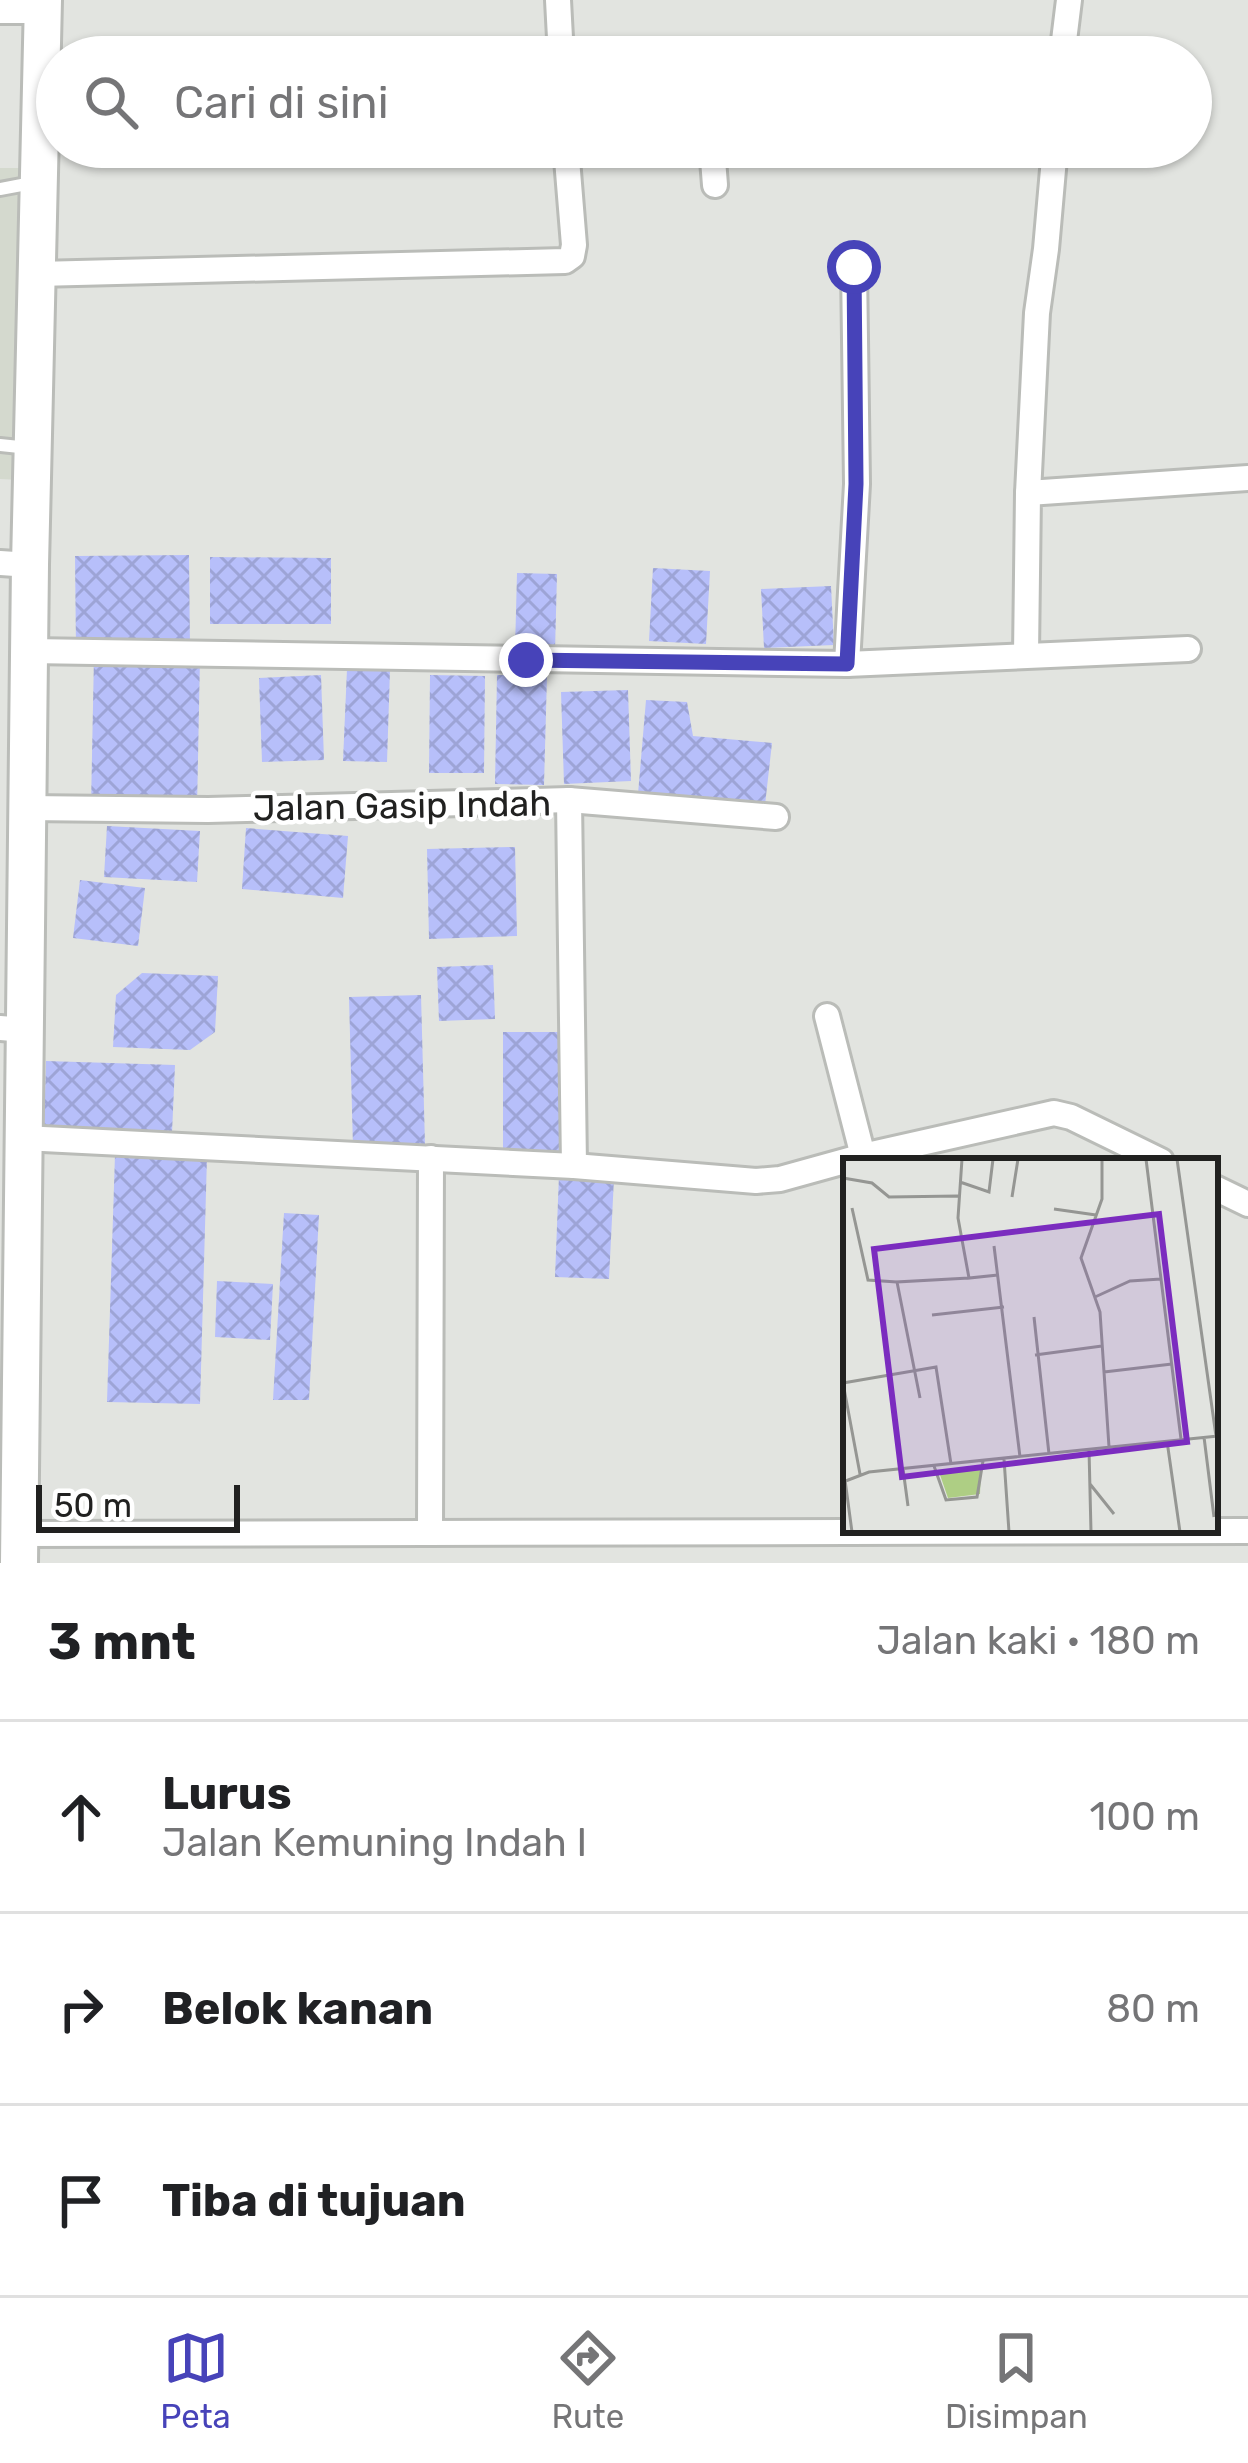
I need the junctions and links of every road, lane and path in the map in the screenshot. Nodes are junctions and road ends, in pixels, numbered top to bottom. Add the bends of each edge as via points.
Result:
1 (558, 0) edge
2 (1069, 0) edge
3 (43, 5) edge
4 (0, 11) edge
5 (42, 36) edge
6 (560, 36) edge
7 (1065, 36) edge
8 (39, 168) edge
9 (568, 168) edge
10 (714, 168) edge
11 (1053, 168) edge
12 (39, 182) junction
13 (715, 185) dead end
14 (0, 189) edge
15 (854, 267) dead end
16 (38, 274) junction
17 (17, 447) edge
18 (1248, 478) edge
19 (1028, 493) junction
20 (15, 564) edge
21 (1188, 649) dead end
22 (29, 651) junction
23 (1026, 655) junction
24 (847, 664) junction
25 (569, 800) junction
26 (27, 808) junction
27 (776, 817) dead end
28 (827, 1016) dead end
29 (12, 1029) edge
30 (23, 1138) junction
31 (431, 1158) junction
32 (850, 1158) edge
33 (875, 1158) edge
34 (1155, 1158) edge
35 (574, 1166) junction
36 (843, 1166) edge
37 (1218, 1189) edge
38 (1248, 1204) edge
39 (10, 1455) edge
40 (843, 1530) edge
41 (1218, 1531) edge
42 (1248, 1531) edge
43 (430, 1532) junction
44 (20, 1549) edge

1 - 6 street
2 - 7 street
3 - 4 street
3 - 5 main road
8 - 12 main road
9 - 16 street via 574,245 565,261
10 - 13 street
11 - 19 street
12 - 14 lane
12 - 16 main road
15 - 24 street
16 - 17 main road
17 - 20 main road
18 - 19 street
19 - 23 street
20 - 22 main road
21 - 23 street
22 - 24 street
22 - 26 main road
23 - 24 street
25 - 26 street, Jalan Gasip Indah
25 - 27 street, Jalan Gasip Indah
25 - 35 street
26 - 29 main road
28 - 32 street
29 - 30 main road
30 - 31 street
30 - 39 main road
31 - 35 street
31 - 43 street
33 - 34 street via 1054,1113
35 - 36 street via 756,1181
37 - 38 street
39 - 44 main road
40 - 43 street
41 - 42 street
43 - 44 street

